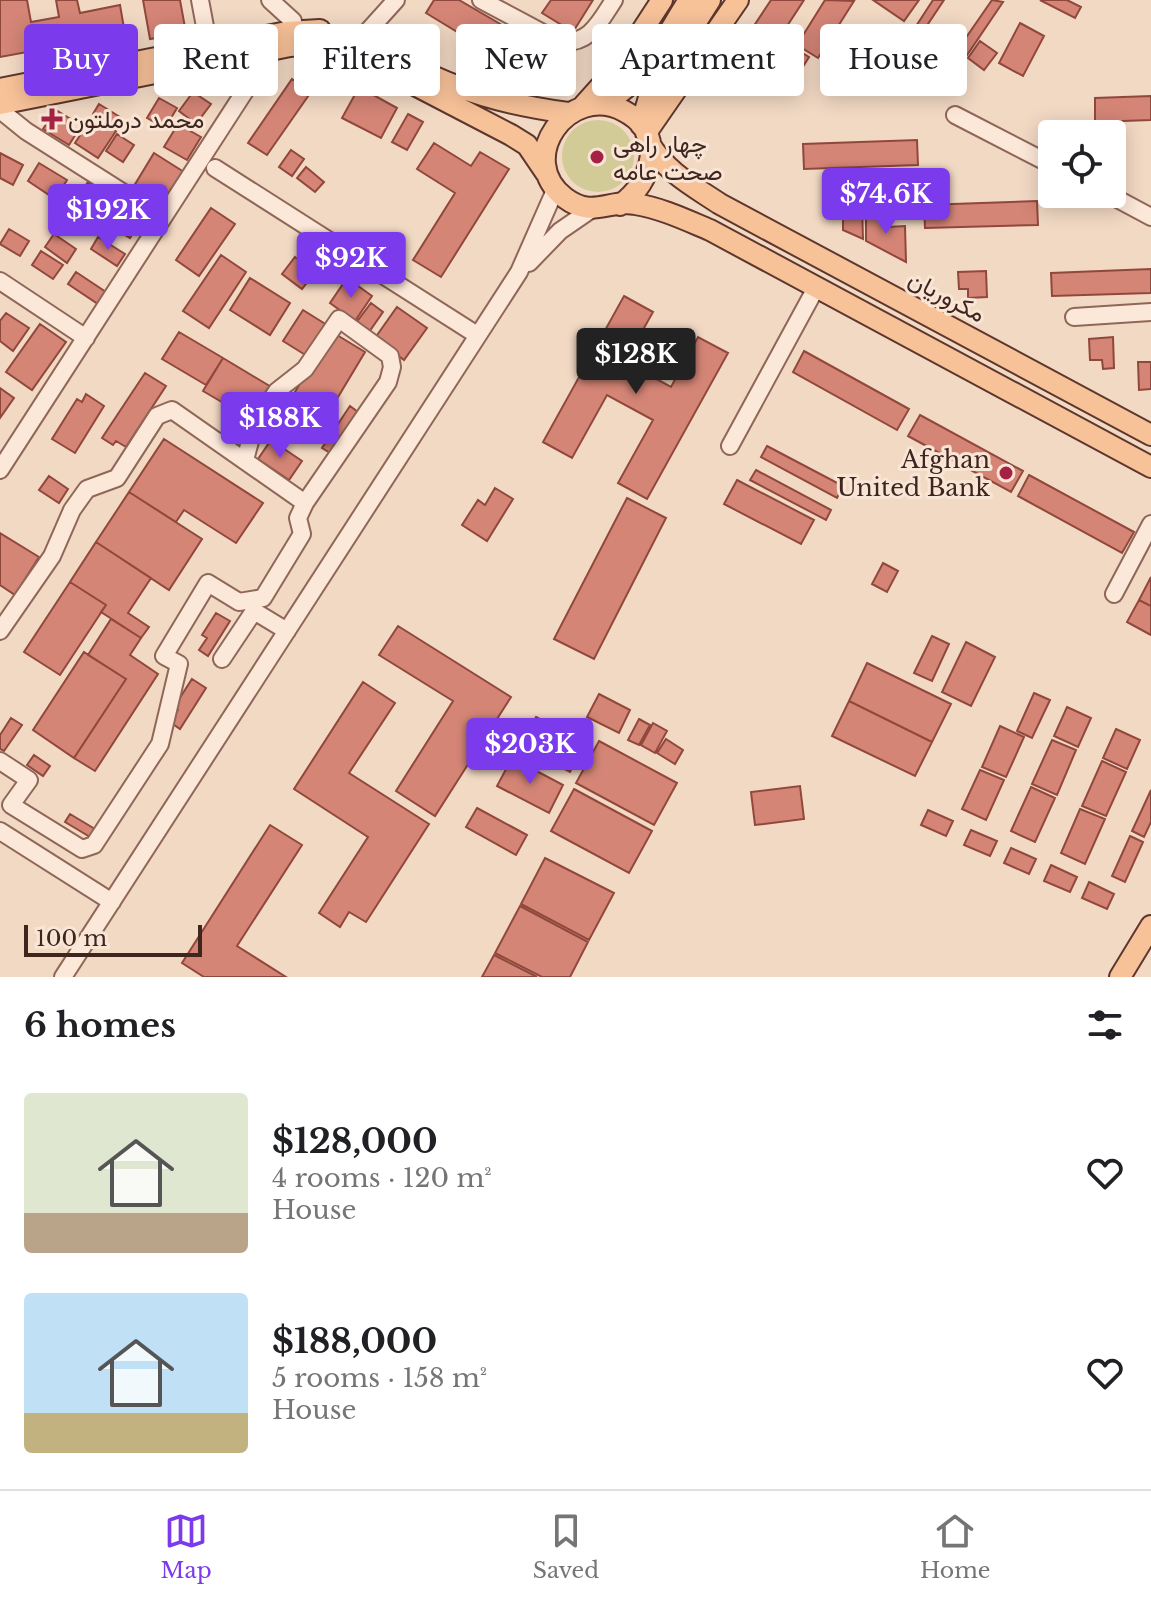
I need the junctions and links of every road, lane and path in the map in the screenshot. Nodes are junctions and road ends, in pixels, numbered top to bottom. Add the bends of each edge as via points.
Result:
1 (200, 0) edge
2 (270, 0) edge
3 (396, 0) edge
4 (481, 0) edge
5 (614, 0) edge
6 (662, 0) edge
7 (689, 0) edge
8 (710, 0) edge
9 (738, 0) edge
10 (204, 24) edge
11 (374, 24) edge
12 (294, 33) edge
13 (154, 59) edge
14 (154, 75) edge
15 (440, 80) edge
16 (0, 89) edge
17 (242, 96) edge
18 (438, 96) edge
19 (0, 107) edge
20 (583, 107) junction
21 (955, 115) dead end
22 (645, 133) junction
23 (1038, 158) edge
24 (215, 168) dead end
25 (552, 182) junction
26 (1126, 204) edge
27 (620, 205) junction
28 (592, 209) junction
29 (1151, 217) edge
30 (163, 218) junction
31 (519, 272) junction
32 (0, 281) edge
33 (817, 286) junction
34 (1151, 312) edge
35 (1074, 317) dead end
36 (477, 335) junction
37 (86, 338) junction
38 (1151, 435) edge
39 (730, 446) dead end
40 (6, 448) edge
41 (245, 460) junction
42 (1151, 467) edge
43 (0, 470) edge
44 (305, 503) junction
45 (1151, 524) edge
46 (1114, 594) dead end
47 (0, 631) edge
48 (287, 631) junction
49 (222, 659) dead end
50 (0, 761) edge
51 (0, 831) edge
52 (112, 902) junction
53 (1151, 926) edge
54 (63, 977) edge
55 (1120, 977) edge

1 - 10 street
2 - 12 street via 285,10
3 - 11 street
4 - 5 street via 560,42 574,43 594,31
6 - 20 main road via 619,66
7 - 20 main road via 626,90
8 - 22 main road via 650,94
9 - 22 main road
13 - 16 main road
14 - 19 main road
15 - 20 main road via 525,109
17 - 30 street
18 - 25 main road via 527,145
19 - 30 street via 26,131
20 - 22 main road via 629,114
20 - 25 main road via 555,125 547,141 545,159
21 - 23 street
22 - 27 main road via 651,160 646,179
22 - 38 main road, مکروریان via 659,161 720,204
24 - 36 street
25 - 28 main road via 566,199
25 - 31 street
26 - 29 street
27 - 28 main road
27 - 33 main road via 633,203 681,218
28 - 31 street via 560,231
30 - 37 street
31 - 36 street
32 - 37 street
33 - 39 street
33 - 42 main road
34 - 35 street
36 - 48 street
37 - 40 street
40 - 43 street
41 - 44 street
41 - 44 street via 255,423 277,391 305,369 339,319 382,348 392,367 388,382
41 - 47 street via 172,410 157,416 117,478 87,489 52,556
44 - 50 street via 298,518 302,534 263,598 239,602 208,583 164,656 179,664 160,744 94,845 82,849 11,805 29,780
45 - 46 street
48 - 49 street via 254,611
48 - 52 street
51 - 52 street
52 - 54 street
53 - 55 main road

